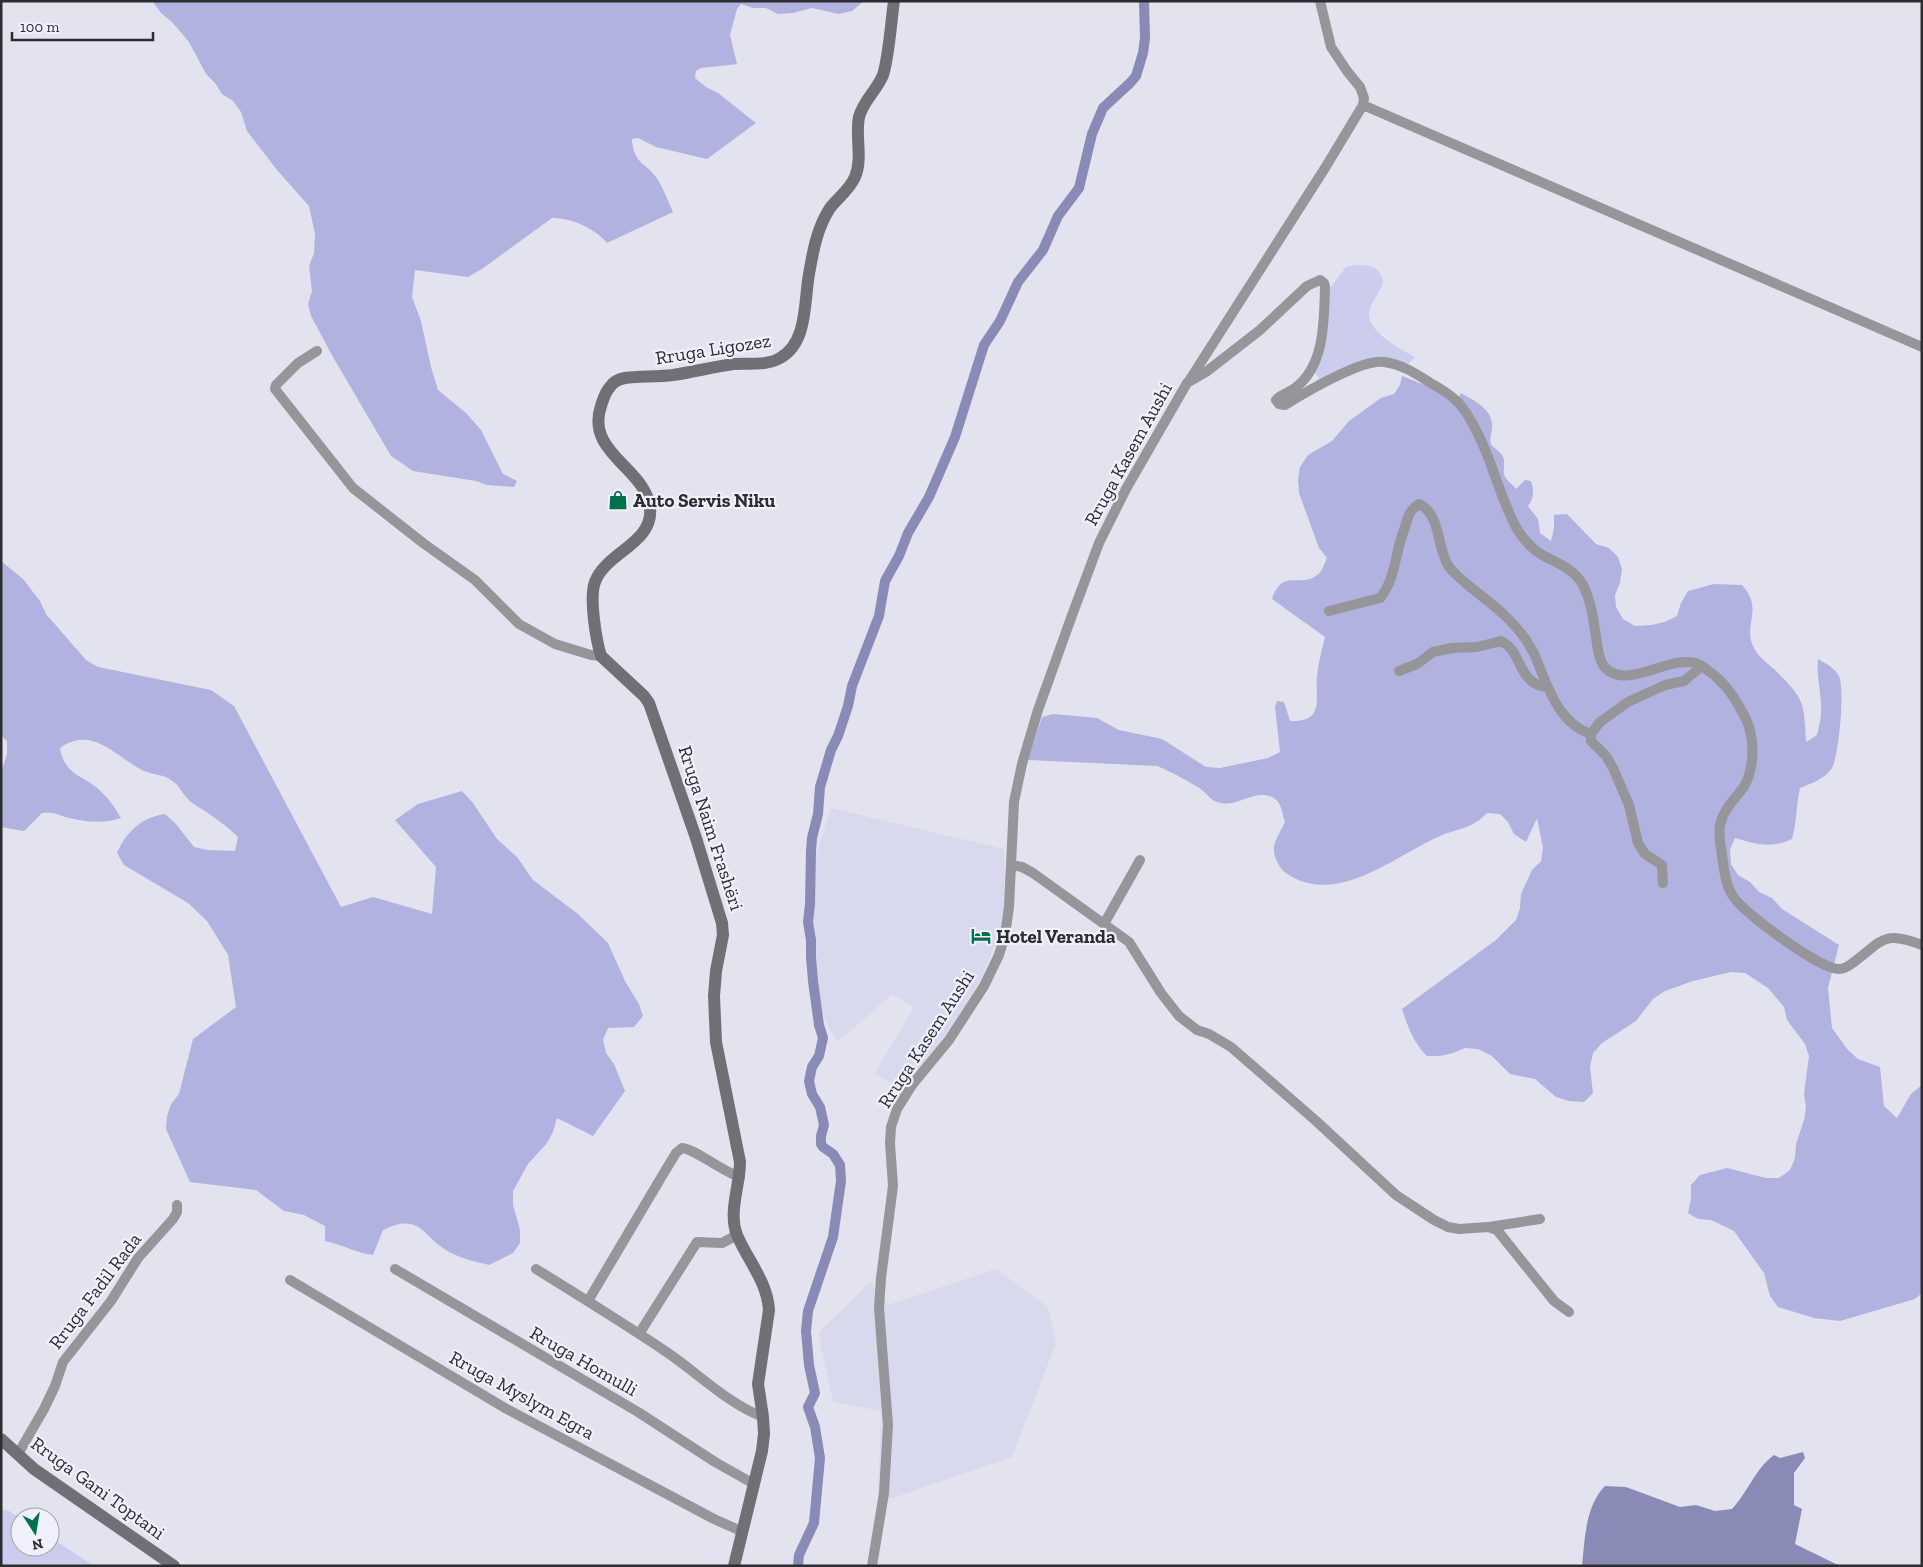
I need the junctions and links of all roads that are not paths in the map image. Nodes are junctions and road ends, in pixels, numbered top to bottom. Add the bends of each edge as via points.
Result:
1 (894, 1) edge
2 (1320, 1) edge
3 (1363, 105) junction
4 (1922, 347) edge
5 (317, 351) dead end
6 (1187, 383) junction
7 (1329, 611) dead end
8 (600, 656) junction
9 (1702, 666) junction
10 (1399, 671) dead end
11 (1547, 687) junction
12 (1591, 734) junction
13 (1140, 860) dead end
14 (1011, 864) junction
15 (1663, 883) dead end
16 (1104, 924) junction
17 (1922, 945) edge
18 (740, 1177) junction
19 (177, 1205) dead end
20 (1540, 1219) dead end
21 (1488, 1228) junction
22 (737, 1235) junction
23 (395, 1269) dead end
24 (536, 1270) dead end
25 (290, 1280) dead end
26 (588, 1301) junction
27 (1569, 1312) dead end
28 (639, 1334) junction
29 (763, 1417) junction
30 (1, 1439) edge
31 (18, 1454) junction
32 (754, 1484) junction
33 (743, 1532) junction
34 (174, 1566) edge
35 (734, 1566) edge
36 (872, 1566) edge

1 - 8 street, Rruga Ligozez via 883,76 860,116 859,159 855,177 831,207 818,233 801,329 790,351 772,362 717,366 651,378 624,378 608,389 598,418 601,436 615,458 640,485 650,508 648,524 642,534 595,580 592,591
2 - 3 street via 1331,47 1360,87
3 - 4 street
3 - 6 street
5 - 8 street, Rruga Naim Frashëri via 298,363 275,389 353,488 475,580 519,624 555,644
6 - 9 street, Rruga Kasem Aushi via 1206,372 1260,330 1308,286 1320,280 1326,287 1319,349 1310,372 1296,388 1276,400 1279,404 1285,405 1343,373 1381,361 1400,366 1452,395 1479,435 1517,528 1529,545 1571,570 1582,584 1590,606 1600,660 1606,669 1615,675 1631,676 1681,661
6 - 14 street, Rruga Kasem Aushi via 1099,543 1070,618 1022,764 1014,802
7 - 11 street via 1380,598 1392,575 1398,543 1409,512 1419,504 1433,518 1443,556 1450,568 1513,625 1533,651
8 - 18 street, Rruga Naim Frashëri via 649,703 722,923 714,996 716,1042 737,1140
9 - 12 street via 1684,681 1665,685 1628,702 1600,722
9 - 17 street, Rruga Kasem Aushi via 1729,688 1736,699 1748,724 1752,746 1751,766 1745,785 1726,809 1720,823 1727,883 1735,900 1764,925 1817,961 1832,967 1842,969 1888,939 1904,938
10 - 11 street via 1418,664 1433,652 1477,647 1501,640 1511,648 1531,681
11 - 12 street via 1558,709 1577,728
12 - 15 street via 1591,742 1611,762 1624,793 1638,843 1645,854 1662,865
13 - 16 street
14 - 16 street via 1033,873
14 - 36 street, Rruga Kasem Aushi via 1010,907 995,964 949,1040 896,1109 890,1127 893,1186 879,1308 888,1425 884,1494
16 - 21 street via 1129,942 1179,1016 1197,1030 1231,1047 1396,1194 1448,1227
18 - 22 street, Rruga Naim Frashëri via 733,1210
18 - 26 street via 682,1148
19 - 31 street, Rruga Fadil Rada via 173,1219 138,1258 111,1301 64,1362 44,1409
20 - 21 street
21 - 27 street via 1503,1236 1554,1302
22 - 28 street via 722,1243 697,1242
22 - 29 street, Rruga Naim Frashëri via 769,1300 758,1384
23 - 32 street, Rruga Homulli
24 - 26 street
25 - 33 street, Rruga Myslym Egra via 505,1408
26 - 28 street
28 - 29 street via 698,1378
29 - 32 street, Rruga Naim Frashëri via 762,1451
30 - 31 street, Rruga Gani Toptani
31 - 34 street, Rruga Gani Toptani
32 - 33 street, Rruga Naim Frashëri
33 - 35 street, Rruga Naim Frashëri

